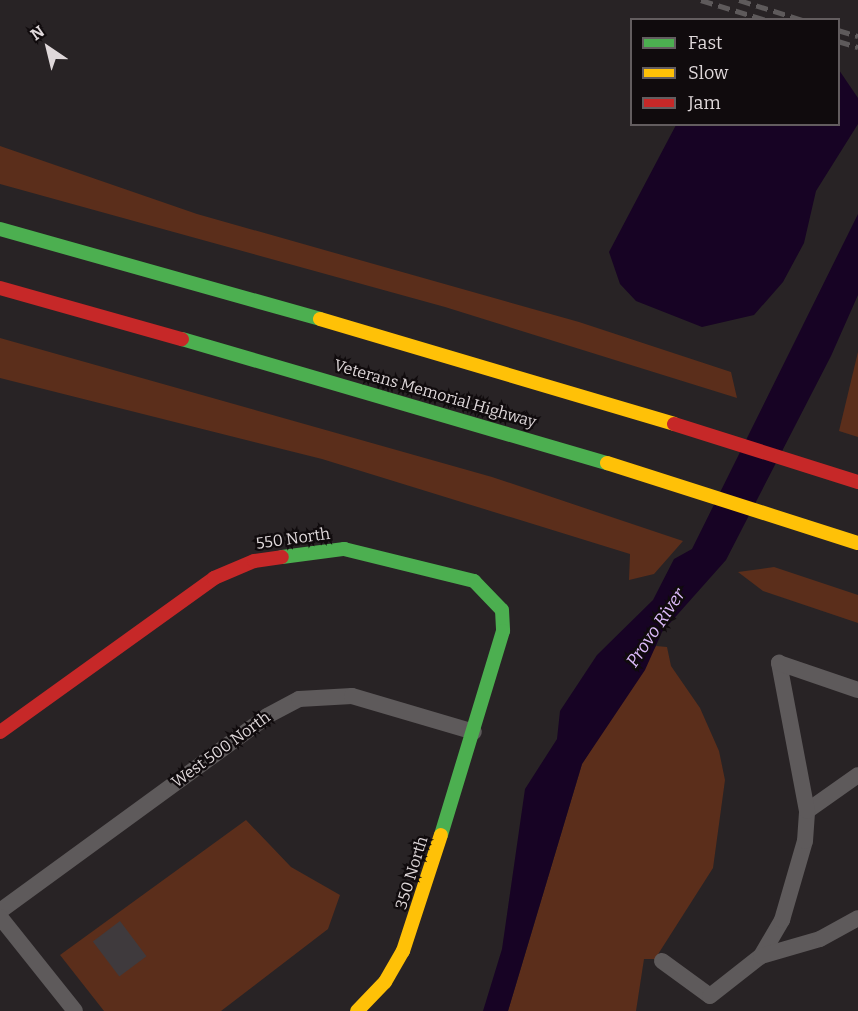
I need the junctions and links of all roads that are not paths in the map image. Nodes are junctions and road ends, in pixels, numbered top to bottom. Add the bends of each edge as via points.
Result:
1 (0, 229) edge
2 (0, 288) edge
3 (858, 482) edge
4 (858, 543) edge
5 (858, 690) edge
6 (0, 732) edge
7 (474, 732) junction
8 (858, 775) edge
9 (807, 811) junction
10 (0, 911) edge
11 (0, 917) edge
12 (853, 921) edge
13 (858, 939) edge
14 (761, 956) junction
15 (662, 961) dead end
16 (75, 1011) edge
17 (357, 1011) edge

1 - 3 main road via 489,366
2 - 4 main road, Veterans Memorial Highway via 681,485
5 - 9 street via 779,663
6 - 7 main road, 550 North via 214,578 285,554 345,549 474,581 502,610 502,631
7 - 10 street, West 500 North via 352,696 299,699 267,716
7 - 17 main road, 350 North via 403,951 385,982
8 - 9 street
9 - 14 street via 798,876 782,920
11 - 16 street
12 - 13 street
12 - 14 street via 820,939
14 - 15 street via 710,996

